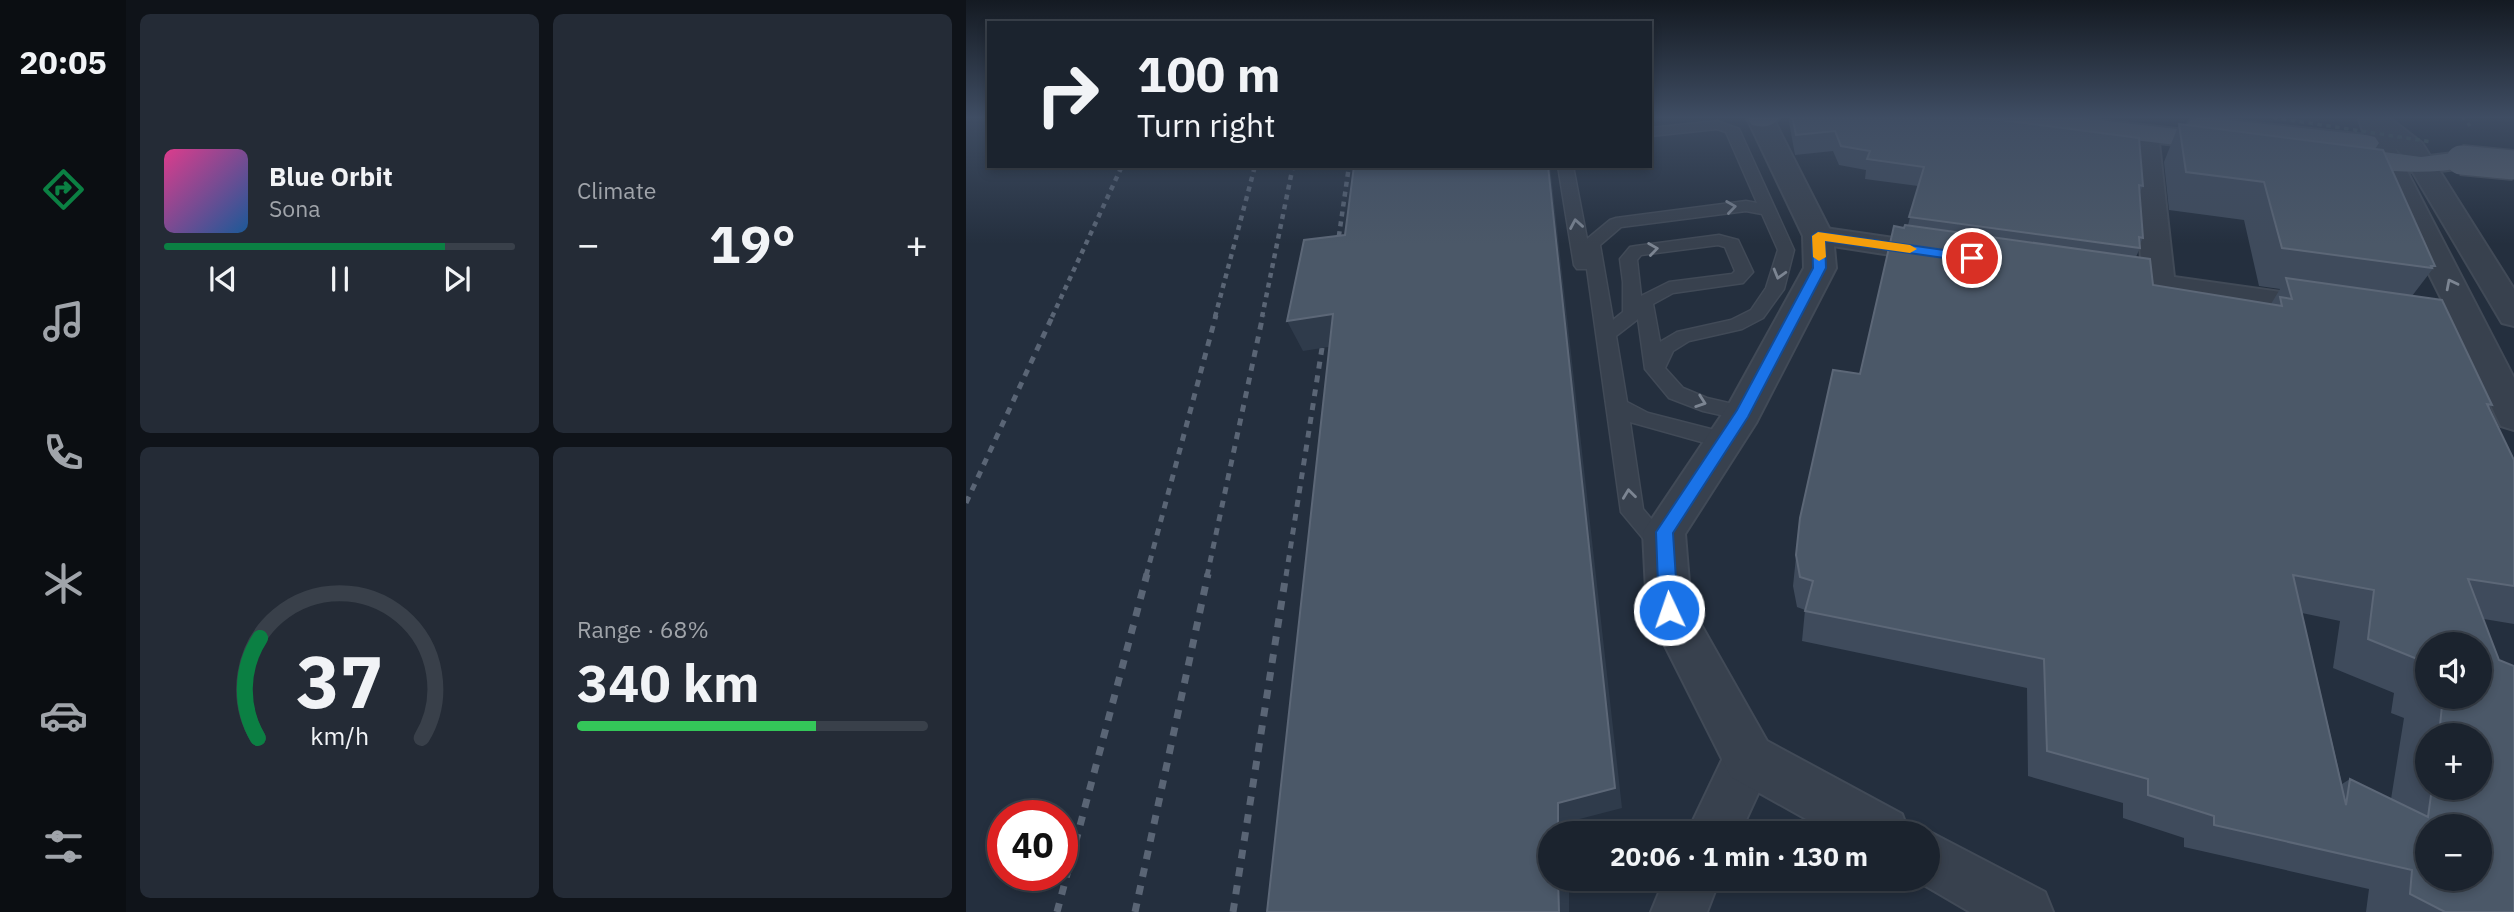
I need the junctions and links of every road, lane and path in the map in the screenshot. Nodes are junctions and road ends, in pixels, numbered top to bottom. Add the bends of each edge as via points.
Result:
1 (1745, 159) edge
2 (1782, 159) edge
3 (2135, 159) edge
4 (2408, 159) edge
5 (2410, 159) edge
6 (2451, 159) edge
7 (2514, 165) edge
8 (1565, 168) edge
9 (1768, 210) junction
10 (1818, 236) junction
11 (1972, 258) edge
12 (2079, 273) edge
13 (2159, 285) junction
14 (2349, 312) edge
15 (2514, 315) edge
16 (1606, 334) junction
17 (1655, 369) junction
18 (1618, 406) junction
19 (2514, 416) edge
20 (1733, 426) junction
21 (1665, 549) junction
22 (1749, 759) junction
23 (1719, 821) edge
24 (1861, 821) edge
25 (1940, 865) edge
26 (1688, 891) edge
27 (1679, 912) edge
28 (2025, 912) edge

1 - 9 lane
2 - 10 street
3 - 13 street
19 -> 4 street via 2458,328
5 - 15 street
6 - 7 main road, bridge
18 -> 8 lane via 1602,376
16 -> 9 lane via 1591,244 1616,223 1746,206
9 -> 17 lane via 1786,250 1775,289 1757,314 1736,326 1684,336 1666,347
10 - 11 street
10 - 20 street via 1820,268
12 - 13 street
13 - 14 street
16 -> 17 lane via 1632,314 1628,259 1636,251 1719,240 1732,244 1744,272 1737,279 1669,288 1644,302
16 - 18 lane
17 -> 20 lane via 1676,393 1703,404
18 - 20 lane via 1642,419
21 -> 18 lane via 1632,512
20 - 21 street via 1664,532
21 - 22 street via 1669,610
22 - 23 street
22 - 24 street
25 - 28 street
26 - 27 street

